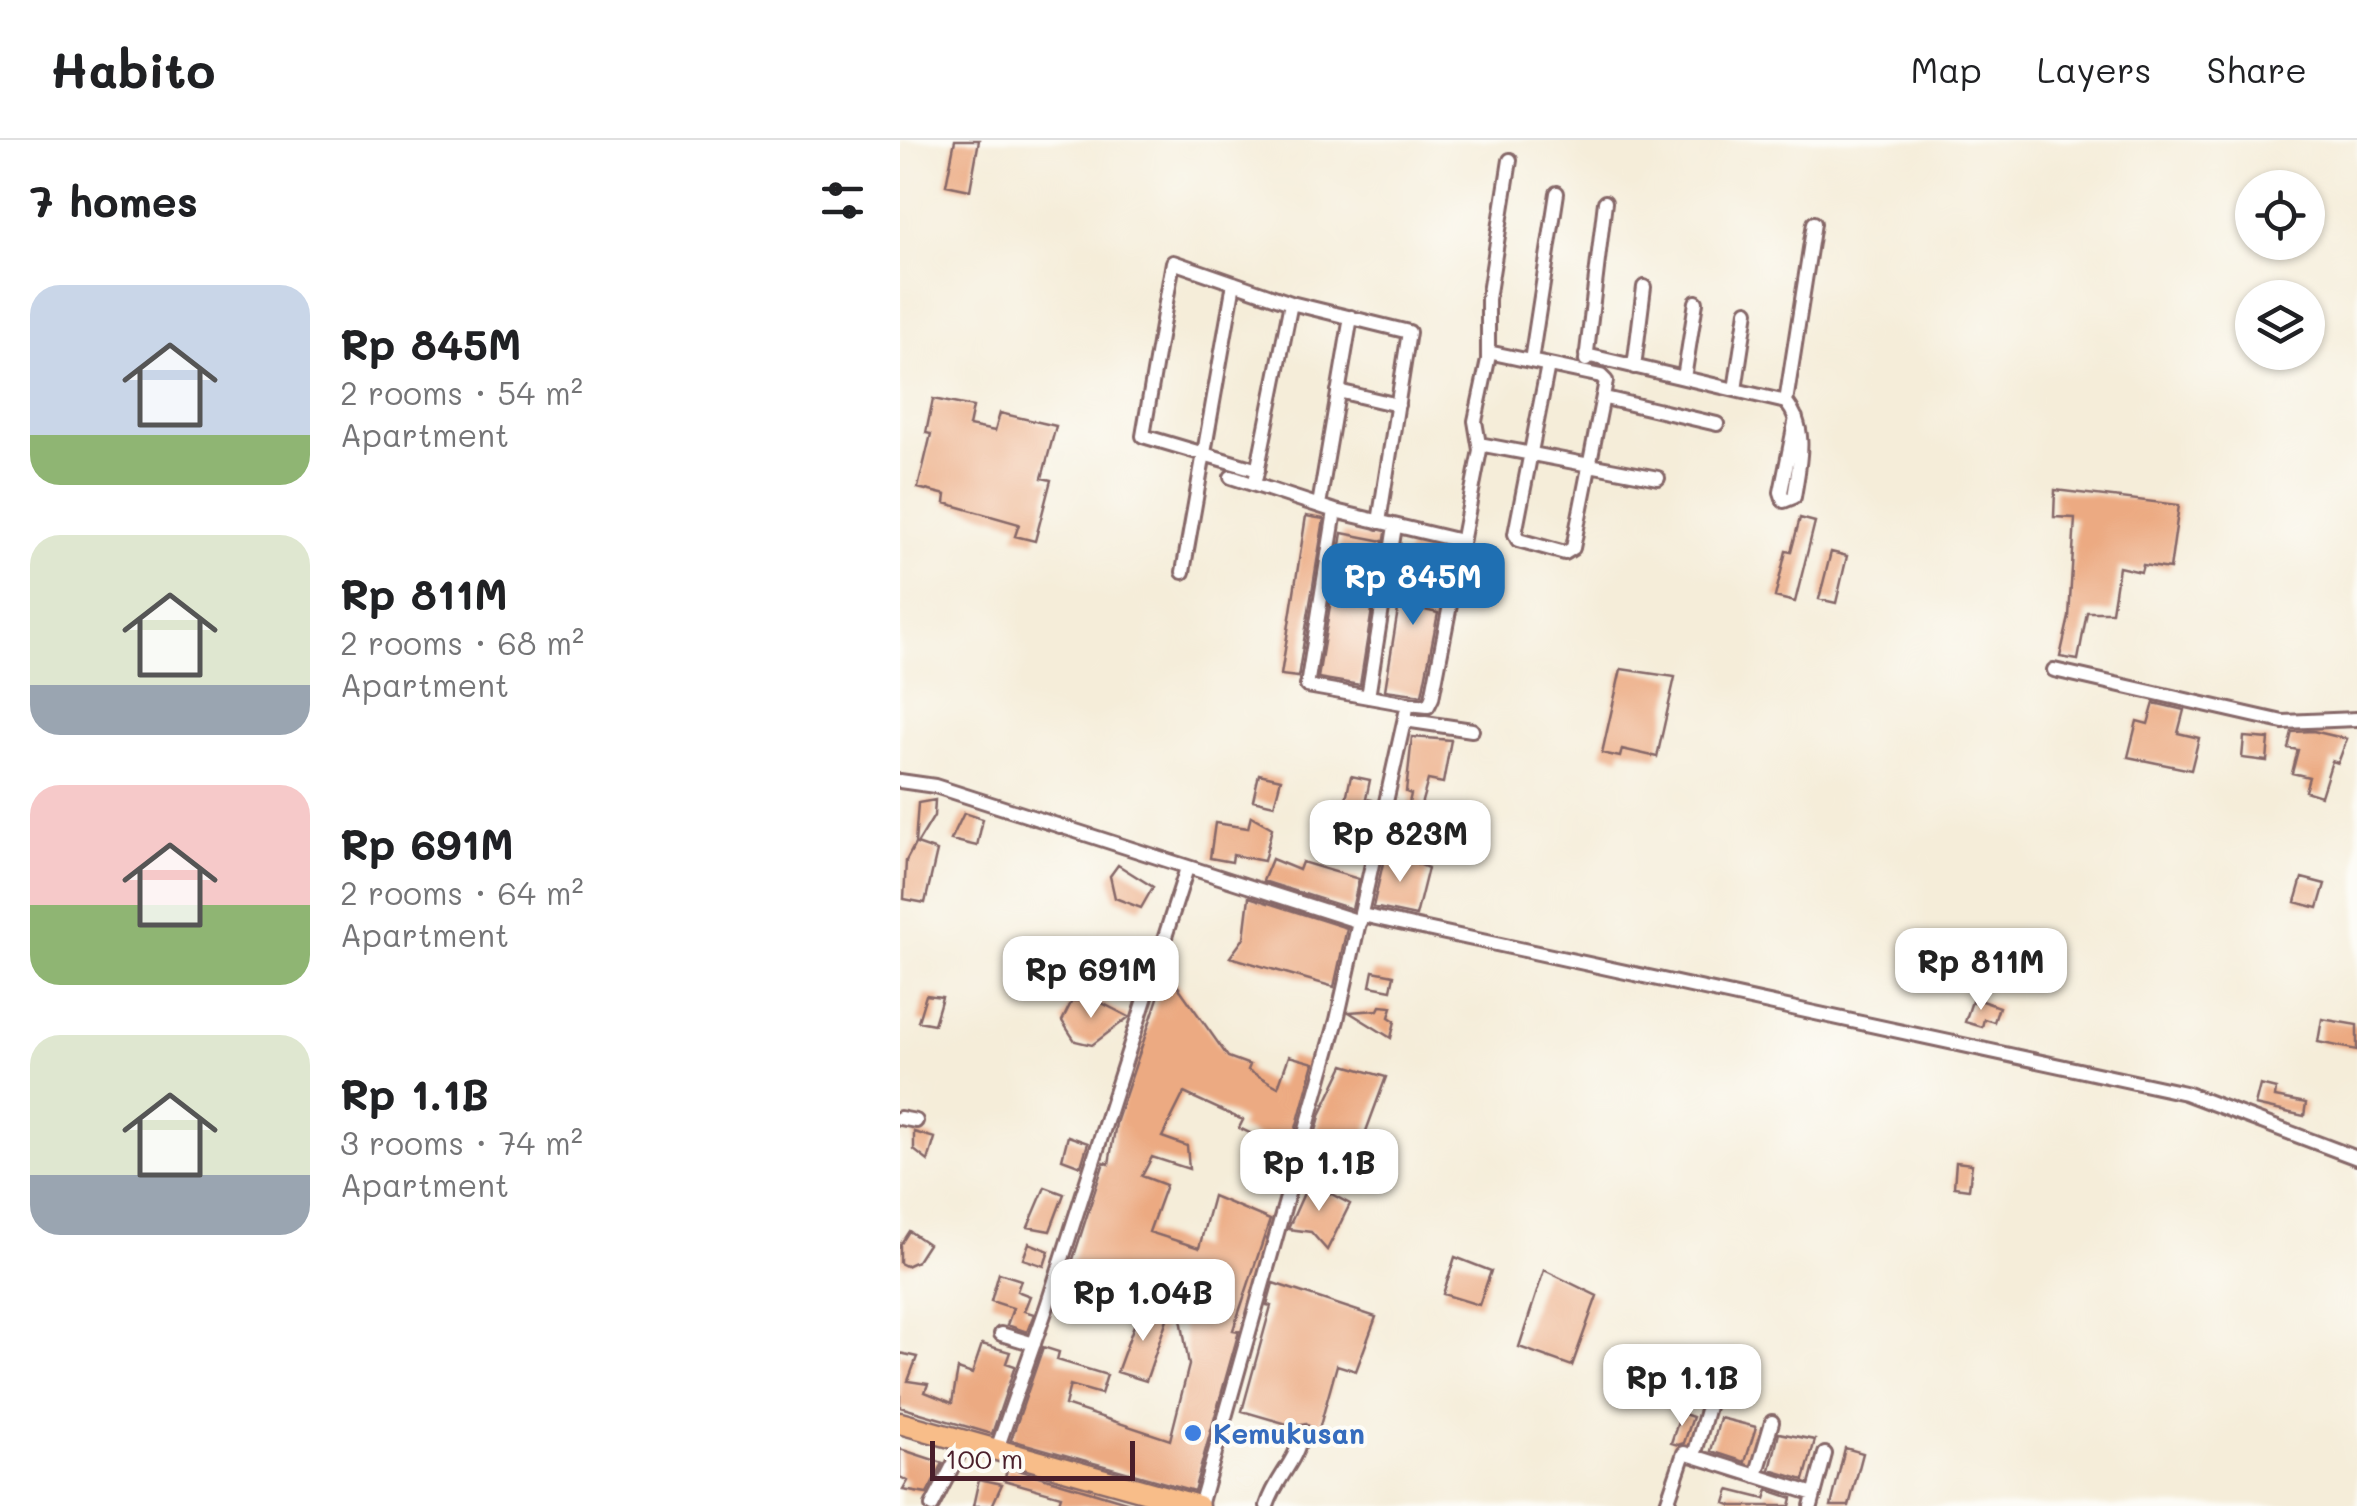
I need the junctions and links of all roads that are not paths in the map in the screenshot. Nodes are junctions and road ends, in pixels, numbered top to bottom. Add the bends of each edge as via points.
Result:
1 (1510, 160) dead end
2 (1557, 194) dead end
3 (1605, 202) dead end
4 (1814, 223) dead end
5 (1234, 282) junction
6 (1644, 287) dead end
7 (1696, 302) dead end
8 (1291, 303) junction
9 (1747, 311) dead end
10 (1351, 317) junction
11 (1488, 352) junction
12 (1586, 356) junction
13 (1530, 361) junction
14 (1548, 365) junction
15 (1634, 366) junction
16 (1585, 372) junction
17 (1684, 378) junction
18 (1735, 390) junction
19 (1338, 391) junction
20 (1605, 398) junction
21 (1786, 402) junction
22 (1398, 405) junction
23 (1796, 418) junction
24 (1717, 424) dead end
25 (1479, 444) junction
26 (1202, 454) junction
27 (1531, 454) junction
28 (1591, 465) junction
29 (1231, 476) dead end
30 (1256, 477) junction
31 (1658, 478) dead end
32 (1319, 506) junction
33 (1335, 511) junction
34 (1379, 522) junction
35 (1394, 526) junction
36 (1461, 540) junction
37 (1183, 572) dead end
38 (2054, 670) dead end
39 (1368, 697) junction
40 (1408, 704) junction
41 (2357, 719) edge
42 (1405, 720) junction
43 (1472, 730) dead end
44 (900, 779) edge
45 (1186, 868) junction
46 (1361, 918) junction
47 (900, 1118) edge
48 (916, 1120) dead end
49 (2357, 1158) edge
50 (1001, 1334) dead end
51 (1034, 1344) junction
52 (1709, 1403) dead end
53 (1772, 1422) dead end
54 (900, 1424) edge
55 (1302, 1432) dead end
56 (965, 1442) junction
57 (996, 1450) junction
58 (1825, 1454) dead end
59 (1694, 1456) junction
60 (1756, 1476) junction
61 (1812, 1500) edge
62 (932, 1506) edge
63 (1199, 1506) edge
64 (1267, 1506) edge
65 (1666, 1506) edge

1 - 11 street via 1488,300
2 - 13 street
3 - 12 street
4 - 21 street
5 - 8 street
5 - 26 street
5 - 26 street via 1173,262 1143,436
6 - 15 street
7 - 17 street
8 - 10 street
8 - 30 street
9 - 18 street
10 - 19 street
10 - 22 street via 1409,332
11 - 13 street
11 - 25 street via 1475,422
12 - 15 street
12 - 16 street
13 - 14 street
14 - 16 street
14 - 27 street
15 - 17 street
16 - 20 street via 1606,381
17 - 18 street
18 - 21 street
19 - 22 street
19 - 32 street
20 - 24 street
20 - 28 street
21 - 23 street
22 - 34 street
23 - 23 street via 1802,441 1794,496 1784,501
25 - 27 street
25 - 36 street
26 - 30 street
26 - 37 street
27 - 28 street
27 - 28 street via 1515,538 1565,554 1573,548
28 - 31 street
29 - 30 street
30 - 32 street
32 - 33 street
33 - 34 street
33 - 39 street via 1307,686
34 - 35 street
35 - 36 street
35 - 39 street
36 - 40 street via 1432,698 1428,706
38 - 41 street via 2283,722
39 - 40 street
40 - 42 street
42 - 43 street
42 - 46 street
44 - 45 street via 1159,854
45 - 46 street
45 - 51 street
46 - 49 street via 2185,1093
46 - 63 street
47 - 48 street
50 - 51 street
51 - 57 street
52 - 59 street
53 - 60 street
54 - 56 main road
55 - 64 street via 1297,1457 1276,1480
56 - 57 main road
56 - 62 street
57 - 63 main road
58 - 61 street
59 - 60 street
59 - 65 street via 1684,1454
60 - 61 street

